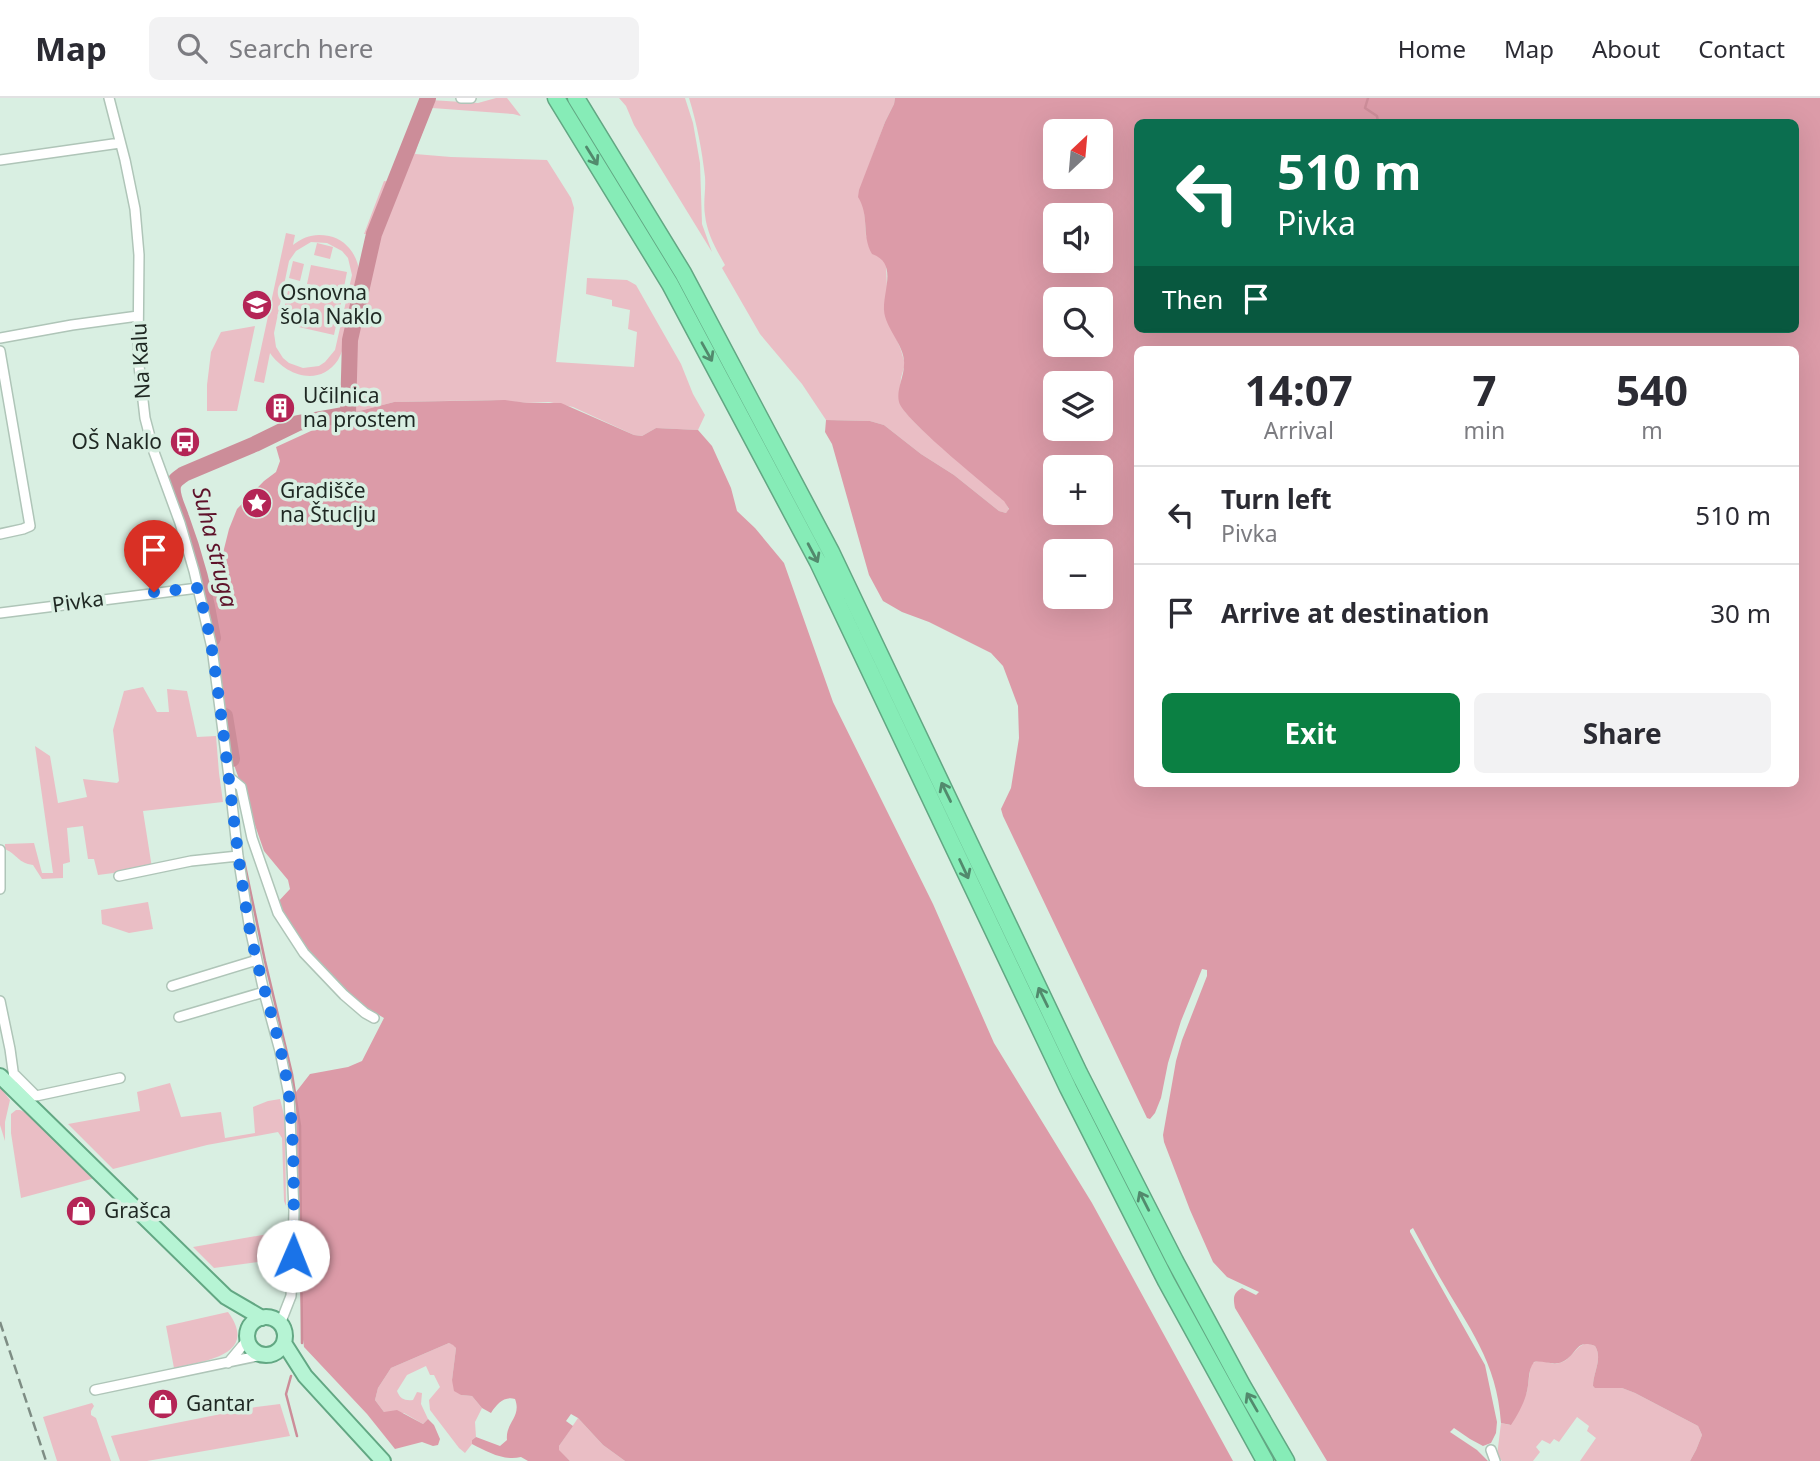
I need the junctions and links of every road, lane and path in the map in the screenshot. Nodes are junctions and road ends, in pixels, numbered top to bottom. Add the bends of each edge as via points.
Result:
1 (103, 98) edge
2 (109, 98) edge
3 (461, 98) edge
4 (471, 98) edge
5 (556, 98) edge
6 (576, 98) edge
7 (111, 109) junction
8 (120, 142) junction
9 (0, 160) edge
10 (138, 316) junction
11 (0, 338) edge
12 (0, 351) edge
13 (0, 534) edge
14 (190, 556) junction
15 (198, 588) junction
16 (179, 589) junction
17 (0, 613) edge
18 (229, 777) junction
19 (0, 850) edge
20 (238, 856) junction
21 (119, 876) dead end
22 (0, 888) edge
23 (257, 960) junction
24 (172, 986) dead end
25 (264, 992) junction
26 (0, 1001) edge
27 (180, 1017) dead end
28 (374, 1018) dead end
29 (120, 1078) dead end
30 (9, 1080) edge
31 (226, 1297) junction
32 (261, 1318) junction
33 (280, 1324) junction
34 (248, 1336) junction
35 (273, 1351) junction
36 (228, 1363) junction
37 (95, 1390) dead end
38 (1491, 1450) dead end
39 (383, 1461) edge
40 (1265, 1461) edge
41 (1286, 1461) edge
42 (1494, 1461) edge

1 - 7 street
2 - 7 street, Na Kalu
3 - 4 street
5 -> 40 highway via 670,284 818,562 1068,1088
41 -> 6 highway via 1175,1261 1079,1073 831,552 683,273
7 - 8 street, Na Kalu
8 - 9 street
8 - 10 street, Na Kalu via 135,209
10 - 11 street
10 - 14 street, Na Kalu via 145,418
12 - 13 street via 30,526
14 - 15 street, Na Kalu
14 - 16 street via 188,578
15 - 16 street, Pivka
15 - 18 street, Na Kalu via 212,648
16 - 17 street, Pivka
18 - 20 street, Na Kalu
18 - 28 street via 241,787 252,838 278,913 304,953 344,995
19 - 22 street
20 - 21 street via 191,860
20 - 23 street, Na Kalu
23 - 24 street
23 - 25 street, Na Kalu
25 - 27 street
25 - 33 street, Na Kalu via 289,1095 291,1129 292,1279
26 - 30 street
29 - 30 street via 36,1096
30 - 31 main road
31 - 32 main road
31 - 34 main road
32 - 33 main road
32 - 34 main road via 252,1324
33 - 35 main road via 285,1333
34 - 35 main road via 251,1348
34 - 36 street
35 - 36 street
35 - 39 main road via 305,1376
36 - 37 street
38 - 42 street

